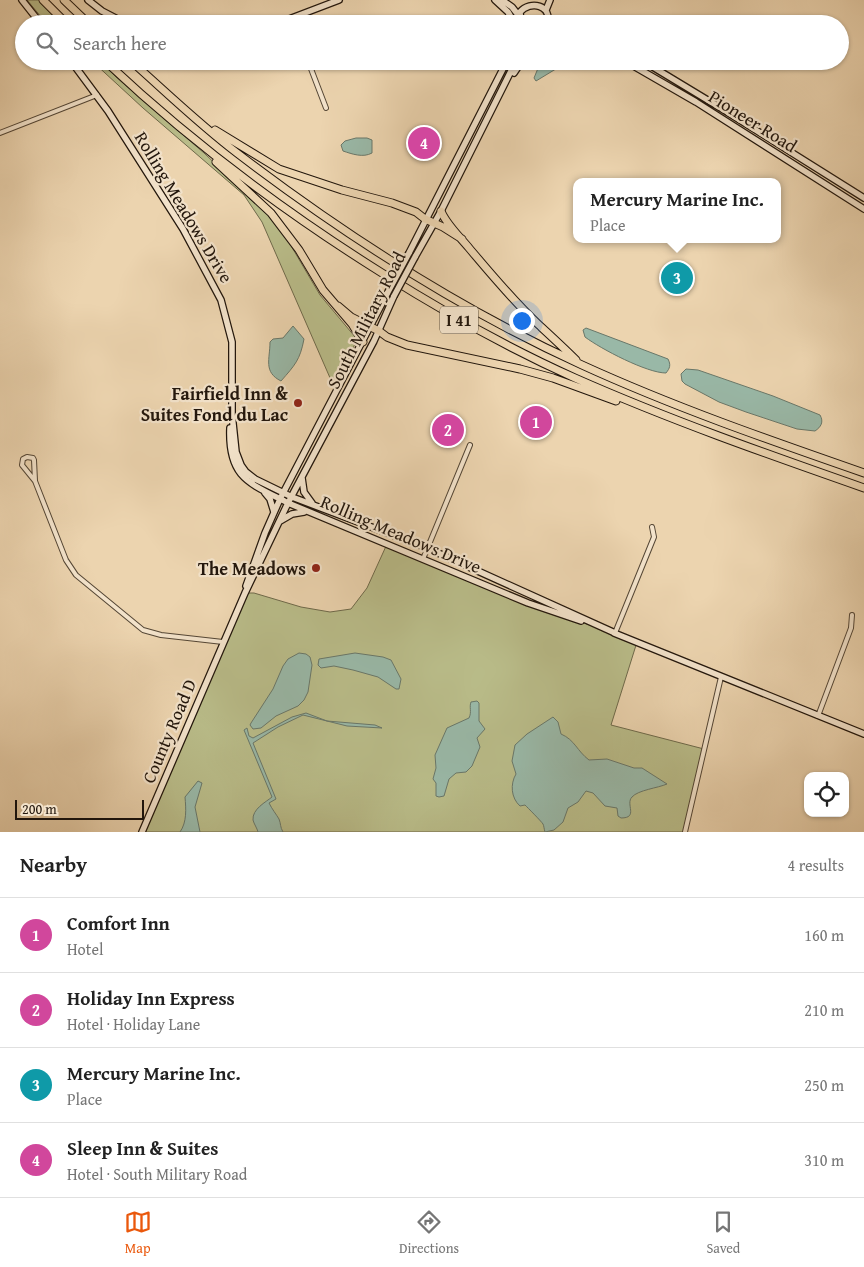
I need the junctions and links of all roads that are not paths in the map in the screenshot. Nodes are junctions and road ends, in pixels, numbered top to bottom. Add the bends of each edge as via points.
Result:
1 (22, 0) edge
2 (43, 0) edge
3 (64, 0) edge
4 (88, 0) edge
5 (339, 0) edge
6 (495, 0) edge
7 (502, 0) edge
8 (539, 0) edge
9 (550, 0) edge
10 (529, 2) edge
11 (547, 12) junction
12 (34, 15) edge
13 (58, 15) edge
14 (80, 15) edge
15 (110, 15) edge
16 (306, 15) edge
17 (511, 15) edge
18 (516, 15) edge
19 (521, 15) edge
20 (549, 15) edge
21 (78, 70) edge
22 (115, 70) edge
23 (141, 70) edge
24 (311, 70) edge
25 (502, 70) edge
26 (512, 70) edge
27 (516, 70) edge
28 (640, 70) edge
29 (658, 70) edge
30 (504, 87) junction
31 (97, 96) junction
32 (326, 108) dead end
33 (196, 119) junction
34 (185, 133) junction
35 (0, 134) edge
36 (864, 198) edge
37 (864, 209) edge
38 (441, 211) junction
39 (426, 219) junction
40 (434, 223) junction
41 (462, 239) junction
42 (338, 306) junction
43 (371, 327) junction
44 (379, 331) junction
45 (363, 342) junction
46 (580, 364) junction
47 (232, 414) junction
48 (657, 414) junction
49 (470, 445) dead end
50 (864, 473) edge
51 (302, 476) junction
52 (35, 481) junction
53 (864, 488) edge
54 (264, 491) junction
55 (284, 493) junction
56 (292, 497) junction
57 (280, 499) junction
58 (288, 503) junction
59 (314, 504) junction
60 (308, 511) junction
61 (274, 512) junction
62 (279, 522) junction
63 (652, 527) dead end
64 (427, 548) junction
65 (423, 559) junction
66 (245, 593) junction
67 (852, 616) dead end
68 (615, 633) junction
69 (223, 642) junction
70 (721, 677) junction
71 (818, 716) junction
72 (864, 734) edge
73 (142, 832) edge
74 (685, 832) edge

1 - 12 main road
2 - 13 highway
3 - 14 highway
4 - 15 main road
5 - 16 main road
6 - 17 main road
7 - 18 main road via 512,7
8 - 10 main road
9 - 11 main road
10 - 11 main road via 540,5
10 - 19 main road
11 - 20 main road
21 - 31 main road, Rolling Meadows Drive
22 - 34 highway, I 41
23 - 33 highway, I 41
24 - 32 street
25 - 39 main road, South Military Road
26 - 30 main road, South Military Road
27 - 30 main road
28 - 37 main road, Pioneer Road
29 - 36 main road, Pioneer Road
30 - 38 main road, South Military Road
31 - 35 street
31 - 47 main road, Rolling Meadows Drive via 183,229 221,300 232,342
33 - 39 highway via 279,169 392,203
33 - 46 highway, I 41 via 236,153 364,242 476,310
34 - 42 highway via 271,213 323,290
34 - 48 highway, I 41 via 309,226 428,302 557,370
38 - 40 main road, South Military Road
38 - 41 highway
39 - 40 highway
39 - 43 main road, South Military Road, bridge
40 - 41 highway
40 - 44 main road, South Military Road, bridge via 394,296
41 - 46 highway via 527,312
42 - 43 highway via 351,318
42 - 45 highway
43 - 44 highway
43 - 45 main road, South Military Road
44 - 48 highway via 407,345 553,378
44 - 51 main road, South Military Road
45 - 55 main road, South Military Road
46 - 50 highway, I 41 via 663,401
47 - 54 main road, Rolling Meadows Drive via 231,449 236,468 250,484
47 - 55 main road, Rolling Meadows Drive via 236,452 241,466 255,479
48 - 53 highway, I 41
49 - 64 street
51 - 56 main road, South Military Road
51 - 59 main road via 304,492
52 - 52 street via 34,460 27,456 22,465
52 - 69 street via 66,560 76,575 143,630
54 - 57 main road, Rolling Meadows Drive
54 - 61 main road
55 - 56 main road, Rolling Meadows Drive
55 - 57 main road, South Military Road
56 - 58 main road, South Military Road
56 - 59 main road, Rolling Meadows Drive
57 - 58 main road, Rolling Meadows Drive
57 - 61 main road, South Military Road
58 - 60 main road, Rolling Meadows Drive
58 - 62 main road, South Military Road
59 - 64 main road, Rolling Meadows Drive
60 - 62 main road via 292,514
60 - 65 main road, Rolling Meadows Drive
61 - 66 main road, South Military Road
62 - 66 main road, South Military Road
63 - 68 street via 654,537
64 - 65 street
64 - 68 main road, Rolling Meadows Drive
65 - 68 main road, Rolling Meadows Drive via 528,603
66 - 69 main road, South Military Road
67 - 71 street via 851,628
68 - 70 main road, Rolling Meadows Drive
69 - 73 main road, County Road D
70 - 71 main road, Rolling Meadows Drive
70 - 74 street
71 - 72 main road, Rolling Meadows Drive

